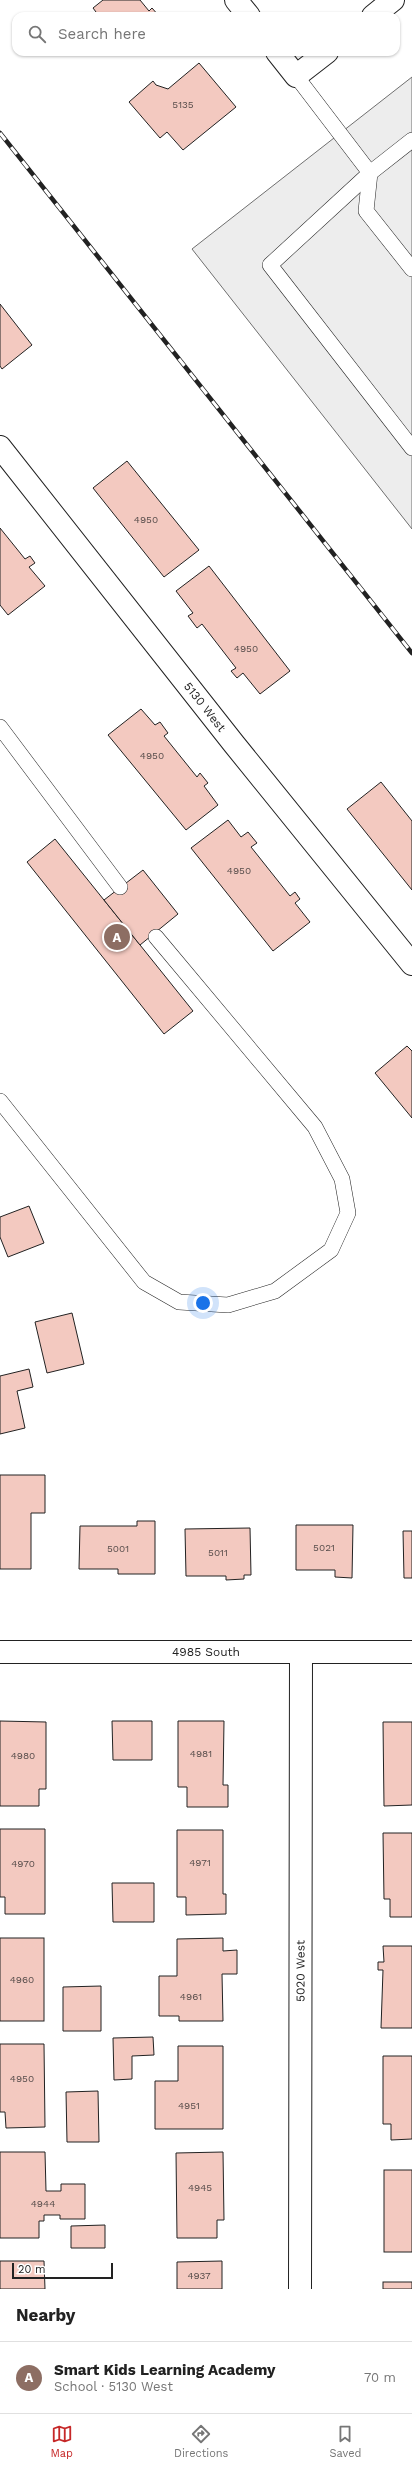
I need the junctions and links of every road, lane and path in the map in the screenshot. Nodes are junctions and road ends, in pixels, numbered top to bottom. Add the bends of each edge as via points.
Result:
1 (236, 0) edge
2 (393, 0) edge
3 (246, 12) edge
4 (378, 12) edge
5 (280, 56) edge
6 (322, 56) edge
7 (296, 76) junction
8 (412, 140) edge
9 (370, 173) junction
10 (412, 269) edge
11 (0, 447) edge
12 (412, 448) edge
13 (0, 727) edge
14 (120, 888) dead end
15 (156, 937) dead end
16 (412, 964) edge
17 (0, 1101) edge
18 (0, 1652) edge
19 (412, 1652) edge
20 (301, 1653) junction
21 (300, 2289) edge

1 - 3 street
2 - 4 street
5 - 7 street
6 - 7 street
7 - 9 lane
8 - 9 lane
9 - 10 lane via 366,211
9 - 12 lane via 270,265
11 - 16 street, 5130 West via 234,744
13 - 14 lane
15 - 17 lane via 315,1127 342,1179 348,1213 331,1250 275,1291 228,1305 178,1302 144,1282
18 - 20 street, 4985 South
19 - 20 street, 4985 South
20 - 21 street, 5020 West

